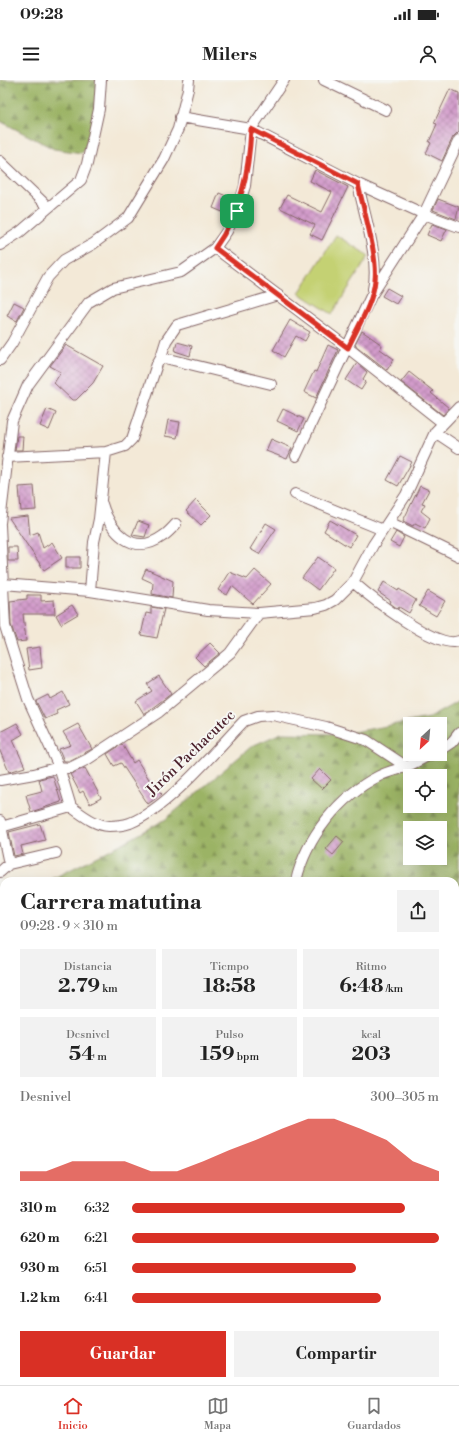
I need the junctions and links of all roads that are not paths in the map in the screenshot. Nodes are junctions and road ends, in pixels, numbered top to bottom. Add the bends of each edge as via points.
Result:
1 (101, 80) edge
2 (189, 80) edge
3 (284, 80) edge
4 (324, 80) edge
5 (386, 110) dead end
6 (180, 117) junction
7 (251, 129) junction
8 (459, 140) edge
9 (0, 162) edge
10 (358, 184) junction
11 (48, 207) junction
12 (424, 214) junction
13 (459, 227) edge
14 (0, 245) edge
15 (215, 248) junction
16 (278, 295) junction
17 (372, 296) junction
18 (348, 348) junction
19 (161, 357) junction
20 (0, 360) edge
21 (271, 384) dead end
22 (459, 407) edge
23 (443, 423) junction
24 (434, 432) junction
25 (459, 448) edge
26 (106, 452) junction
27 (296, 456) dead end
28 (7, 457) junction
29 (295, 494) dead end
30 (101, 500) junction
31 (0, 524) edge
32 (176, 524) dead end
33 (386, 526) junction
34 (459, 556) edge
35 (353, 582) junction
36 (3, 584) junction
37 (90, 591) junction
38 (259, 613) junction
39 (459, 640) edge
40 (459, 734) edge
41 (447, 745) edge
42 (419, 761) edge
43 (59, 767) junction
44 (407, 767) junction
45 (0, 780) edge
46 (71, 807) junction
47 (1, 824) edge
48 (56, 853) dead end
49 (9, 864) junction
50 (0, 872) edge
51 (297, 877) edge

1 - 11 street via 99,108 84,174 81,180
2 - 6 street
3 - 7 street
4 - 5 street
6 - 7 street
6 - 20 street via 178,129 164,159 128,218 93,244 64,260 48,277
7 - 10 street
7 - 15 street via 245,186 237,211
8 - 12 street
9 - 11 street
10 - 12 street
10 - 17 street via 375,264 376,279
11 - 14 street via 20,232
12 - 13 street
12 - 17 street
15 - 16 street
15 - 28 street via 181,272 113,288 89,302 28,385 12,421
16 - 18 street
16 - 19 street via 177,325 166,341
17 - 18 street
18 - 23 street
18 - 27 street
19 - 21 street
19 - 26 street via 132,439 125,446
22 - 23 street
23 - 24 street
24 - 25 street
24 - 33 street via 406,495
26 - 28 street
26 - 30 street
28 - 31 street
29 - 33 street
30 - 32 street via 110,525 131,542 141,545 152,542
30 - 37 street
31 - 36 street
33 - 34 street
33 - 35 street
35 - 38 street via 335,600 326,605
35 - 39 street via 375,601 434,638 447,642
36 - 37 street
36 - 43 street via 5,626 15,663 28,699
37 - 38 street via 208,610
38 - 43 street via 230,653 159,712 88,759 70,768
40 - 41 street
42 - 44 street
43 - 45 street
43 - 46 street
44 - 46 street, Jirón Pachacutec via 366,740 273,715 258,716 244,721 156,809 130,823 108,826 93,822
44 - 51 street via 379,776 359,788 331,814 313,839
46 - 47 street
47 - 49 street
48 - 49 street
49 - 50 street

